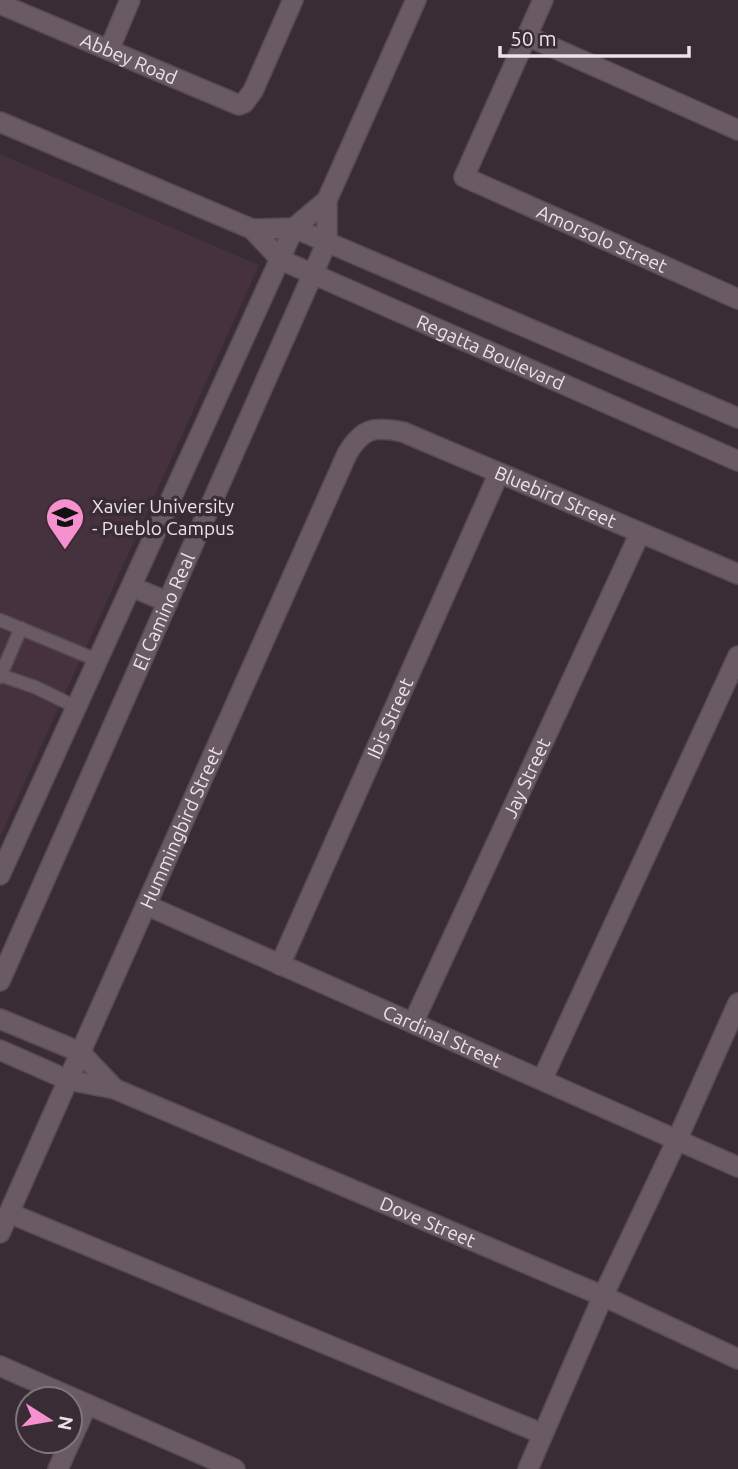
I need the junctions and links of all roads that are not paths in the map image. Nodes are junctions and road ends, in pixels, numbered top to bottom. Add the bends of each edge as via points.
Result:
1 (131, 0) edge
2 (293, 0) edge
3 (416, 0) edge
4 (542, 0) edge
5 (0, 4) edge
6 (527, 36) junction
7 (109, 50) junction
8 (0, 121) edge
9 (738, 130) edge
10 (327, 200) junction
11 (295, 228) junction
12 (252, 229) junction
13 (327, 242) junction
14 (281, 260) junction
15 (313, 274) junction
16 (738, 299) edge
17 (738, 418) edge
18 (371, 430) joint
19 (738, 461) edge
20 (499, 473) junction
21 (640, 533) junction
22 (738, 575) edge
23 (132, 587) junction
24 (168, 602) junction
25 (0, 620) edge
26 (21, 628) junction
27 (738, 656) edge
28 (96, 660) junction
29 (0, 676) edge
30 (76, 707) junction
31 (0, 875) edge
32 (146, 905) junction
33 (280, 964) junction
34 (0, 981) edge
35 (738, 1003) edge
36 (0, 1019) edge
37 (413, 1023) junction
38 (0, 1050) edge
39 (80, 1052) junction
40 (68, 1080) junction
41 (542, 1080) junction
42 (115, 1089) junction
43 (677, 1140) junction
44 (738, 1167) edge
45 (9, 1213) junction
46 (0, 1233) edge
47 (603, 1296) junction
48 (738, 1359) edge
49 (0, 1366) edge
50 (87, 1405) junction
51 (543, 1434) junction
52 (212, 1464) edge
53 (58, 1469) edge
54 (235, 1469) edge
55 (528, 1469) edge

1 - 7 street
2 - 7 street, Abbey Road via 253,91 239,105
3 - 10 street
4 - 6 street
5 - 7 street, Abbey Road
6 - 9 street
6 - 16 street, Amorsolo Street via 464,177
8 - 12 street, Regatta Boulevard
10 - 11 street
10 - 13 street
11 - 12 street, Regatta Boulevard
11 - 13 street, Regatta Boulevard
11 - 14 street, El Camino Real
12 - 14 street, Regatta Boulevard
13 - 15 street, El Camino Real
13 - 17 street, Regatta Boulevard
14 - 15 street, Regatta Boulevard
14 - 23 street, El Camino Real
15 - 19 street, Regatta Boulevard
15 - 24 street, El Camino Real
18 - 20 street, Bluebird Street via 403,432
18 - 32 street, Hummingbird Street via 356,439 347,454
20 - 21 street, Bluebird Street
20 - 33 street, Ibis Street
21 - 22 street, Bluebird Street
21 - 37 street, Jay Street
23 - 24 street
23 - 28 street, El Camino Real
24 - 34 street, El Camino Real
25 - 26 lane
26 - 28 lane
26 - 29 lane
27 - 41 street
28 - 30 street, El Camino Real
29 - 30 lane
30 - 31 street, El Camino Real
32 - 33 street, Cardinal Street
32 - 39 street, Hummingbird Street
33 - 37 street, Cardinal Street
35 - 43 street
36 - 39 street, Dove Street
37 - 41 street, Cardinal Street
38 - 40 street, Dove Street
39 - 40 street, Hummingbird Street
39 - 42 street, Dove Street
40 - 42 street, Dove Street
40 - 45 street, Hummingbird Street
41 - 43 street, Cardinal Street
42 - 47 street, Dove Street
43 - 44 street, Cardinal Street
43 - 47 street
45 - 46 street, Hummingbird Street
45 - 51 street
47 - 48 street, Dove Street
47 - 51 street
49 - 50 street
50 - 52 street
50 - 53 street
51 - 55 street
52 - 54 street

